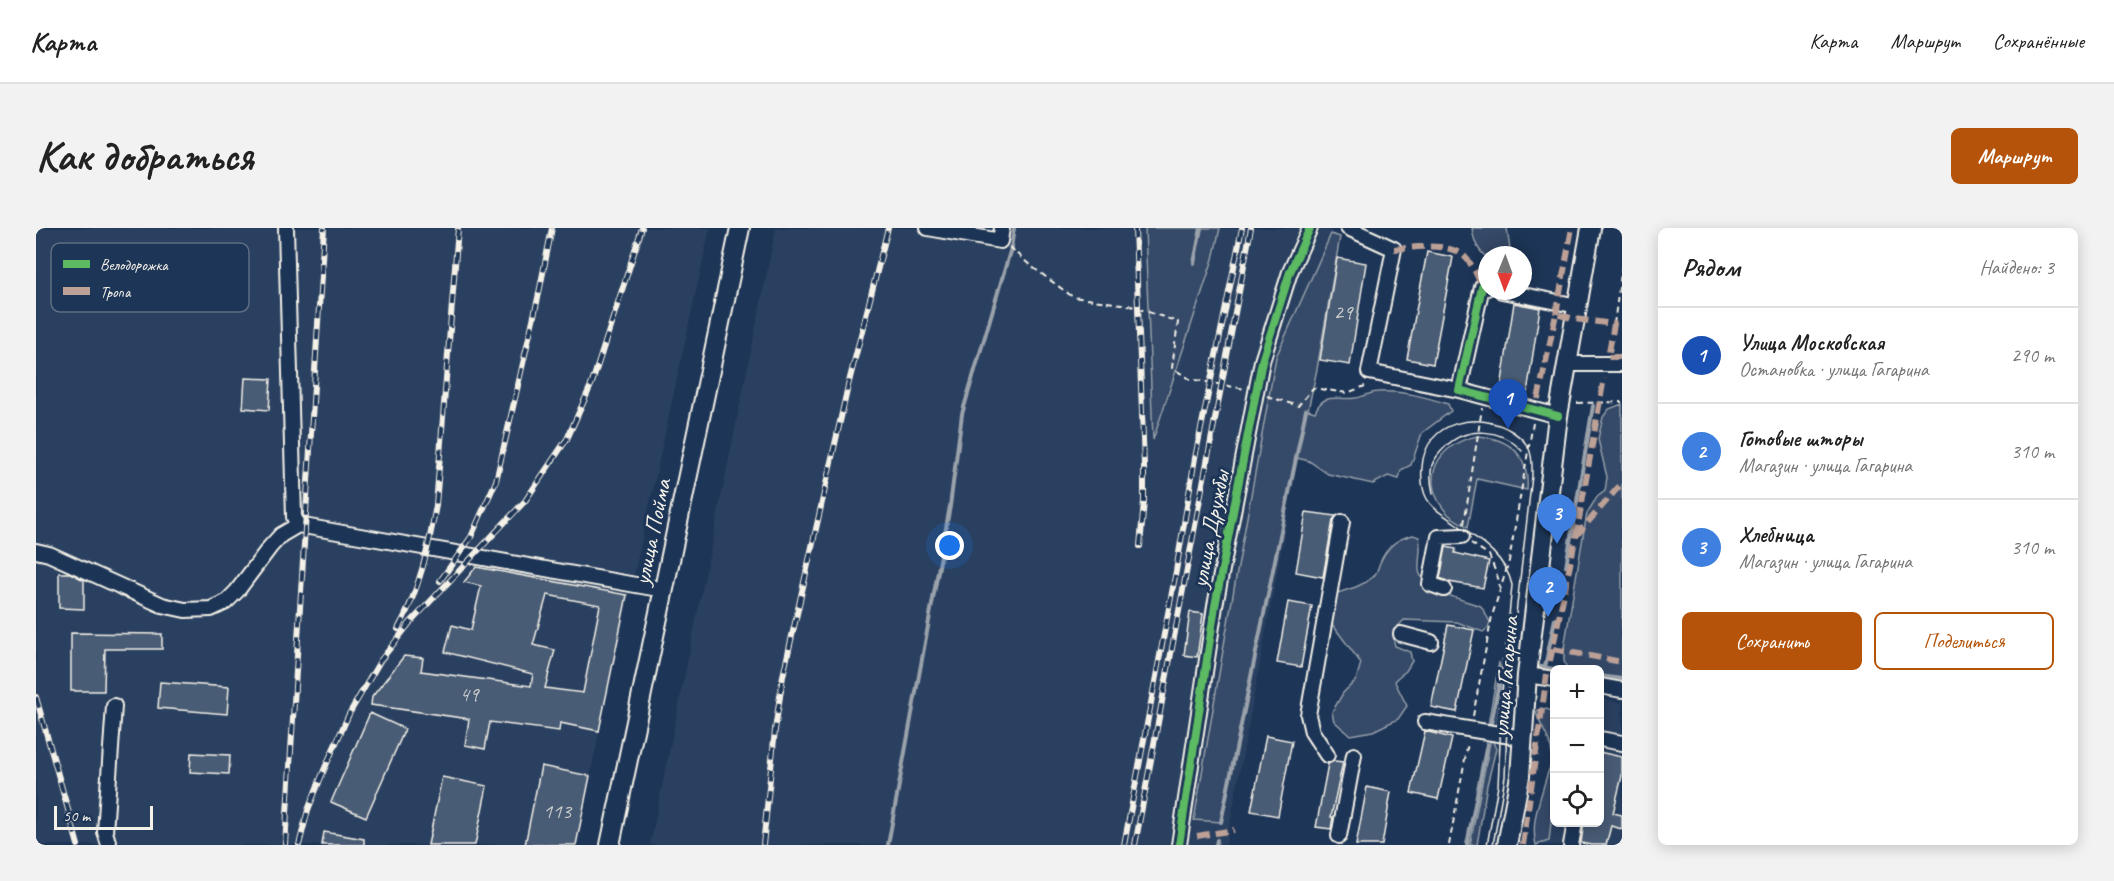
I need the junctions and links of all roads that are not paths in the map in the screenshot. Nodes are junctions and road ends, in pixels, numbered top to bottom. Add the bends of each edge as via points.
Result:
1 (286, 228) edge
2 (741, 228) edge
3 (928, 228) edge
4 (1310, 228) edge
5 (1348, 228) edge
6 (1591, 228) edge
7 (1001, 234) edge
8 (1532, 297) edge
9 (1479, 300) edge
10 (1578, 306) junction
11 (1567, 364) junction
12 (1622, 364) edge
13 (1459, 390) junction
14 (1558, 416) junction
15 (1342, 522) dead end
16 (298, 525) junction
17 (1462, 537) road end
18 (36, 551) edge
19 (1444, 589) dead end
20 (664, 590) junction
21 (1401, 634) dead end
22 (1431, 642) dead end
23 (1527, 675) junction
24 (1550, 678) edge
25 (1604, 687) edge
26 (1622, 690) edge
27 (114, 706) dead end
28 (1425, 723) dead end
29 (1524, 738) junction
30 (1604, 740) edge
31 (1622, 743) edge
32 (1327, 755) dead end
33 (1354, 755) dead end
34 (1574, 827) edge
35 (1339, 836) dead end
36 (109, 845) edge
37 (610, 845) edge
38 (1179, 845) edge
39 (1507, 845) edge
40 (1571, 845) edge

1 - 16 street via 294,517
2 - 20 main road, улица Пойма
3 - 7 street
4 - 38 street, улица Дружбы via 1290,272 1262,362 1215,606
5 - 13 street via 1394,249 1370,372
6 - 10 main road, улица Гагарина
8 - 10 street
9 - 13 street
10 - 11 main road, улица Гагарина
11 - 12 street
11 - 14 main road, улица Гагарина
13 - 14 street
14 - 23 main road, улица Гагарина
15 - 32 street via 1308,715 1312,732
16 - 18 street via 281,535 231,597 211,609 185,610 162,605
16 - 20 street
17 - 19 street via 1439,537 1430,584
20 - 37 main road, улица Пойма
21 - 22 street
23 - 24 street
23 - 29 main road, улица Гагарина
25 - 26 street
27 - 36 street via 105,832
28 - 29 street
29 - 39 main road, улица Гагарина
30 - 31 street
33 - 35 street
34 - 40 street

